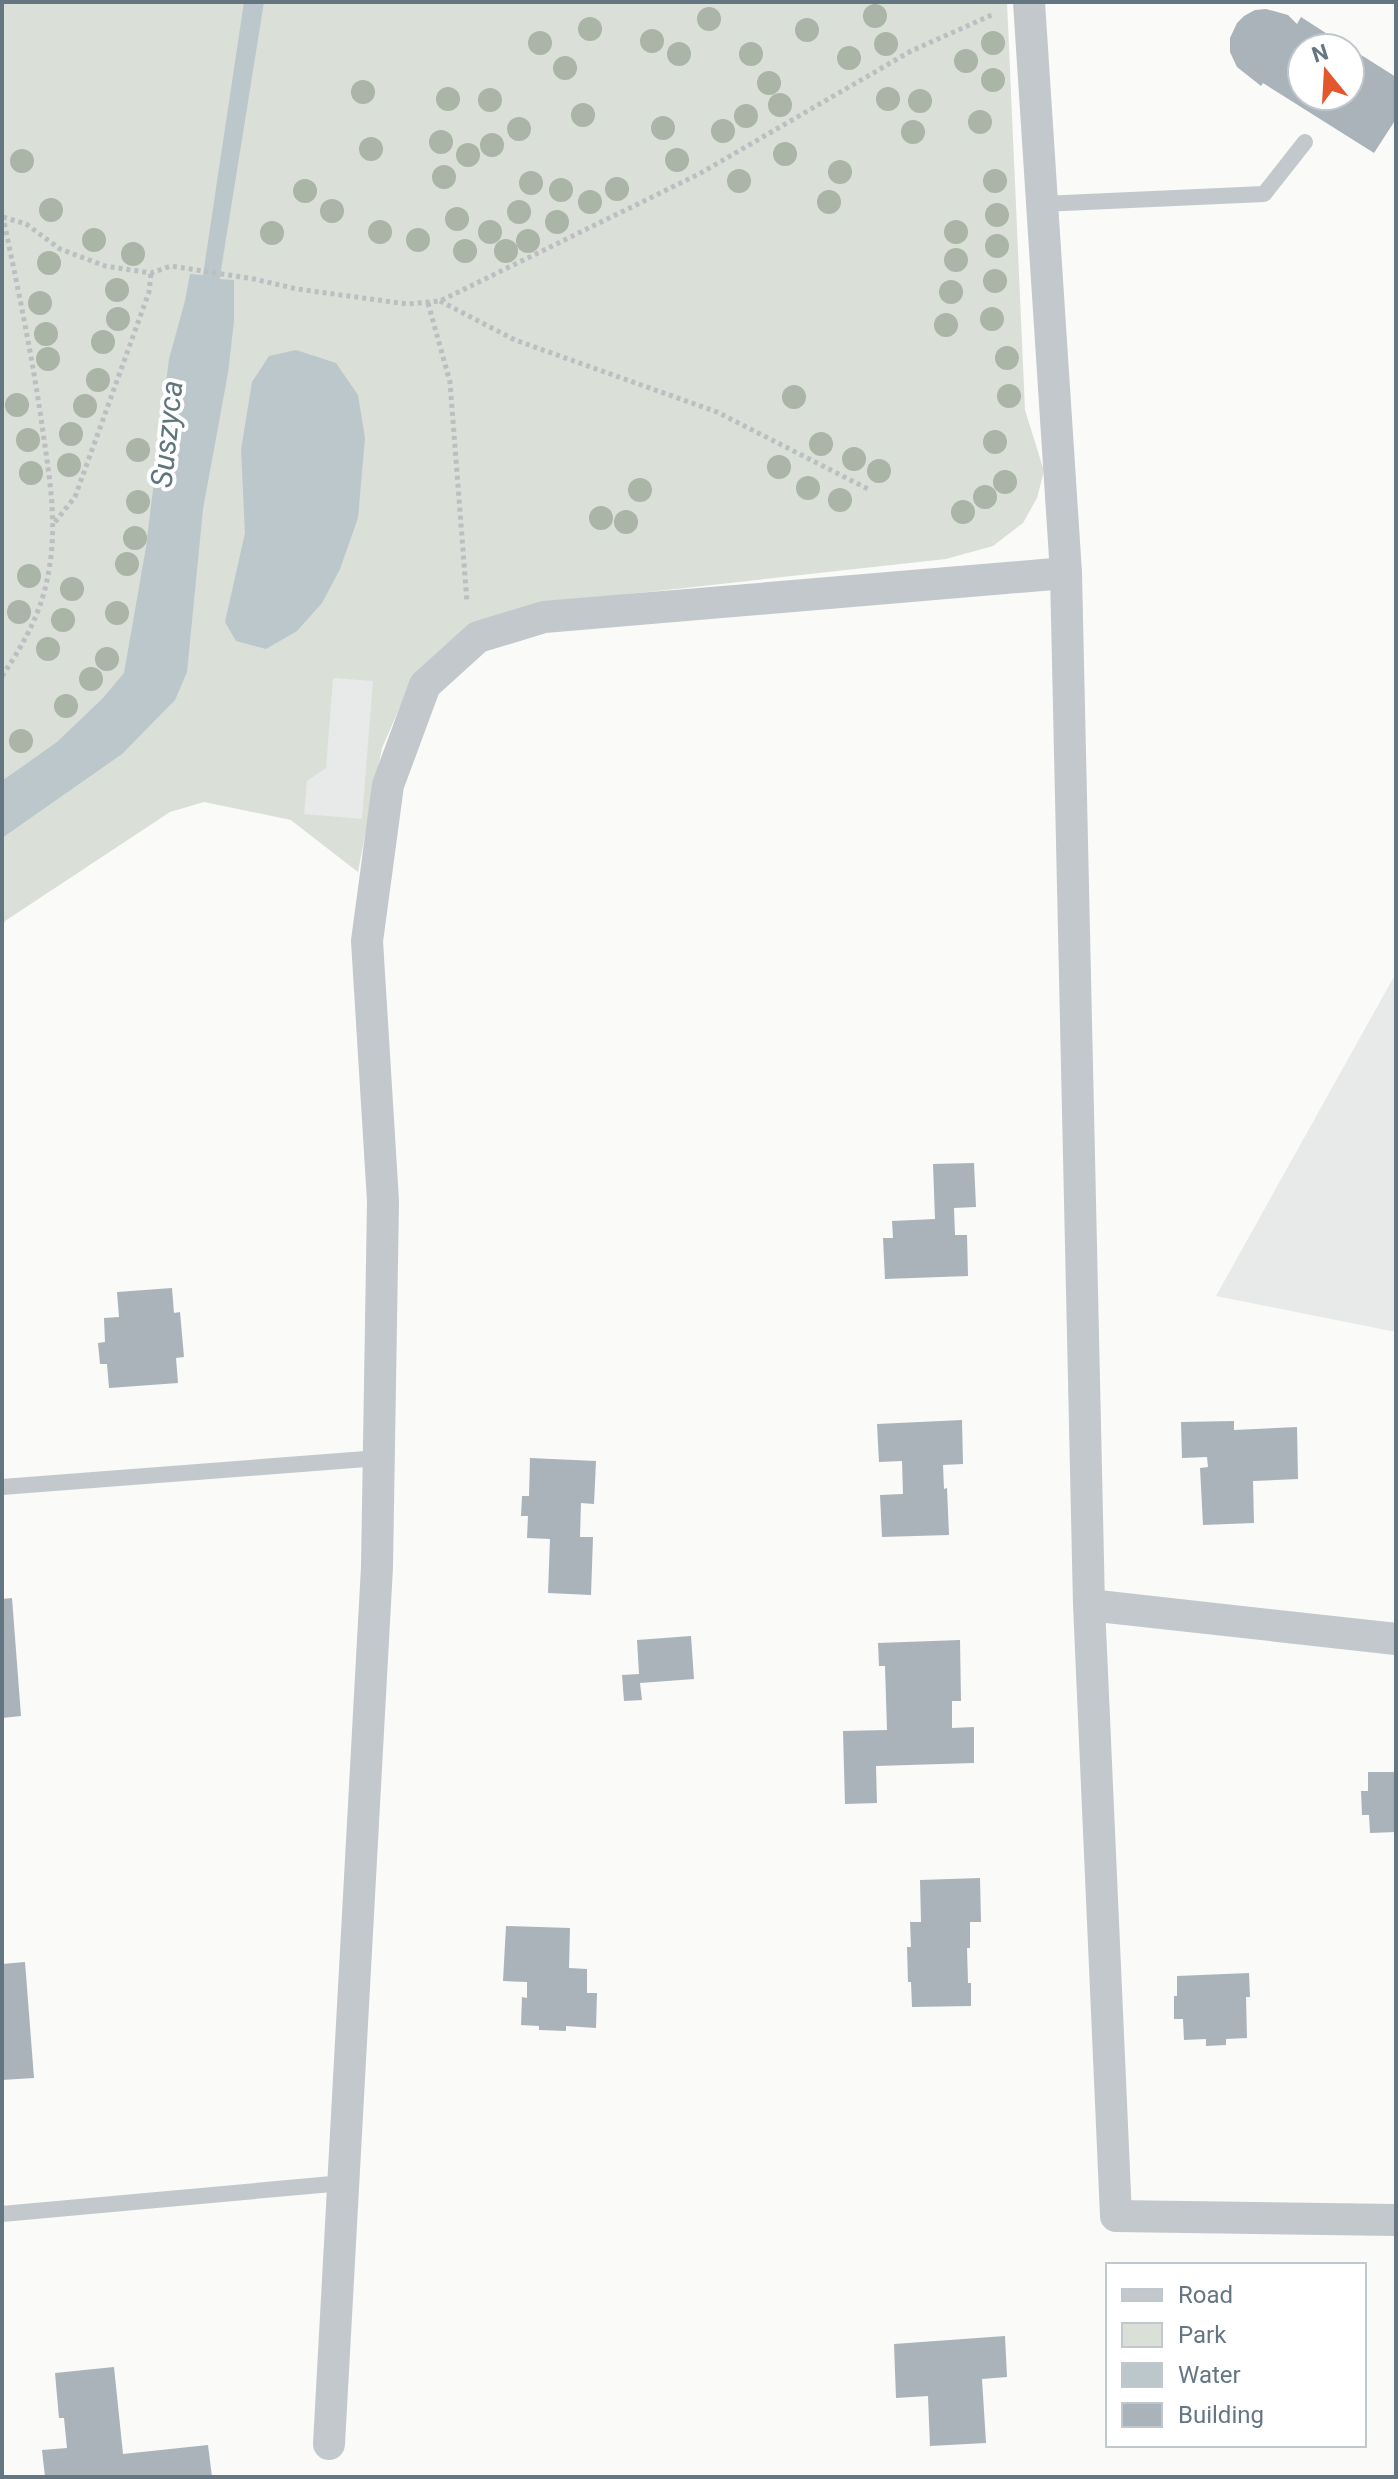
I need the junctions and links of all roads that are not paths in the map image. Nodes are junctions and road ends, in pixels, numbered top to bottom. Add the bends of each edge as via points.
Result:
1 (1018, 5) edge
2 (1305, 142) dead end
3 (1042, 204) junction
4 (1066, 573) junction
5 (379, 1458) junction
6 (2, 1487) edge
7 (1089, 1605) junction
8 (1396, 1639) edge
9 (343, 2183) junction
10 (2, 2214) edge
11 (1396, 2220) edge
12 (329, 2444) dead end

1 - 3 street
2 - 3 lane via 1264,194
3 - 4 street
4 - 5 street via 544,617 478,637 425,685 388,785 367,941 383,1201
4 - 7 street
5 - 6 lane
5 - 9 street
7 - 8 street
7 - 11 street via 1116,2216
9 - 10 lane
9 - 12 street

